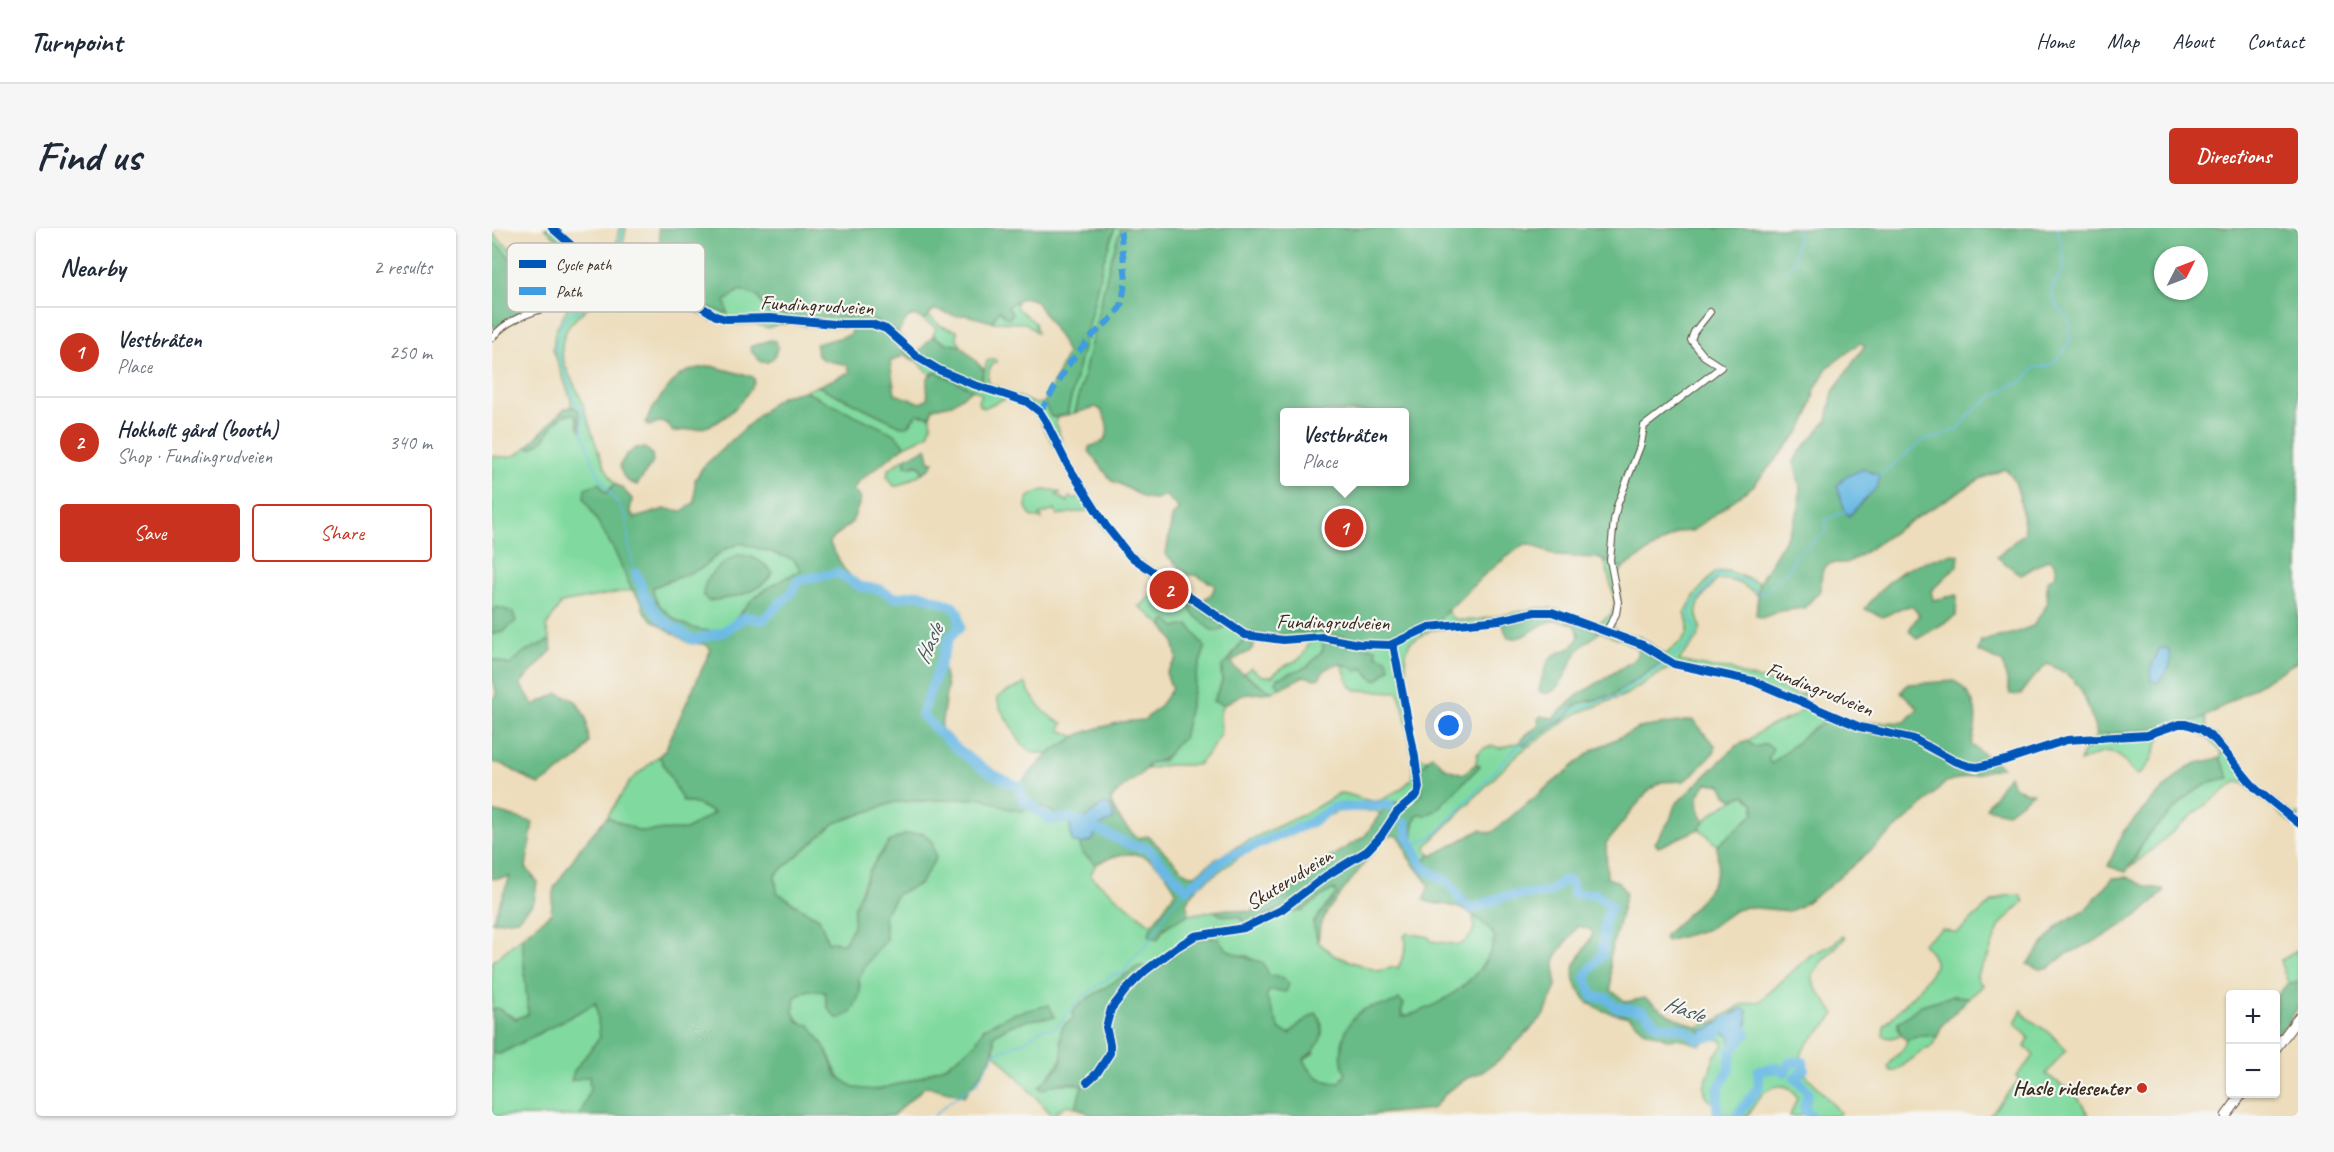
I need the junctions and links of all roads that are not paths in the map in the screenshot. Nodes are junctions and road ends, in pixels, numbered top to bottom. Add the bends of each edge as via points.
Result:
1 (552, 228) edge
2 (569, 243) edge
3 (705, 311) edge
4 (535, 312) edge
5 (1710, 312) dead end
6 (492, 338) edge
7 (1607, 630) junction
8 (1393, 644) junction
9 (2298, 823) edge
10 (2298, 1018) edge
11 (2279, 1044) edge
12 (1087, 1082) dead end
13 (2239, 1098) edge
14 (2226, 1116) edge

1 - 2 street, Fundingrudveien
3 - 8 street, Fundingrudveien via 726,319 864,322 881,326 929,365 1035,407 1092,505 1130,556 1245,636 1269,640 1322,637 1359,644
4 - 6 street via 509,322
5 - 7 street via 1694,332 1692,343 1720,367 1644,426 1617,506 1610,560 1618,602
7 - 8 street, Fundingrudveien via 1543,611 1429,627
7 - 9 street, Fundingrudveien via 1674,664 1753,681 1860,727 1914,739 1969,766 2007,760 2067,740 2147,735 2179,724 2193,725 2215,740 2256,789
8 - 12 street, Skuterudveien via 1419,788 1415,797 1358,858 1281,910 1244,928 1195,936 1145,972 1111,1009 1106,1027 1110,1053
10 - 11 main road
13 - 14 main road

